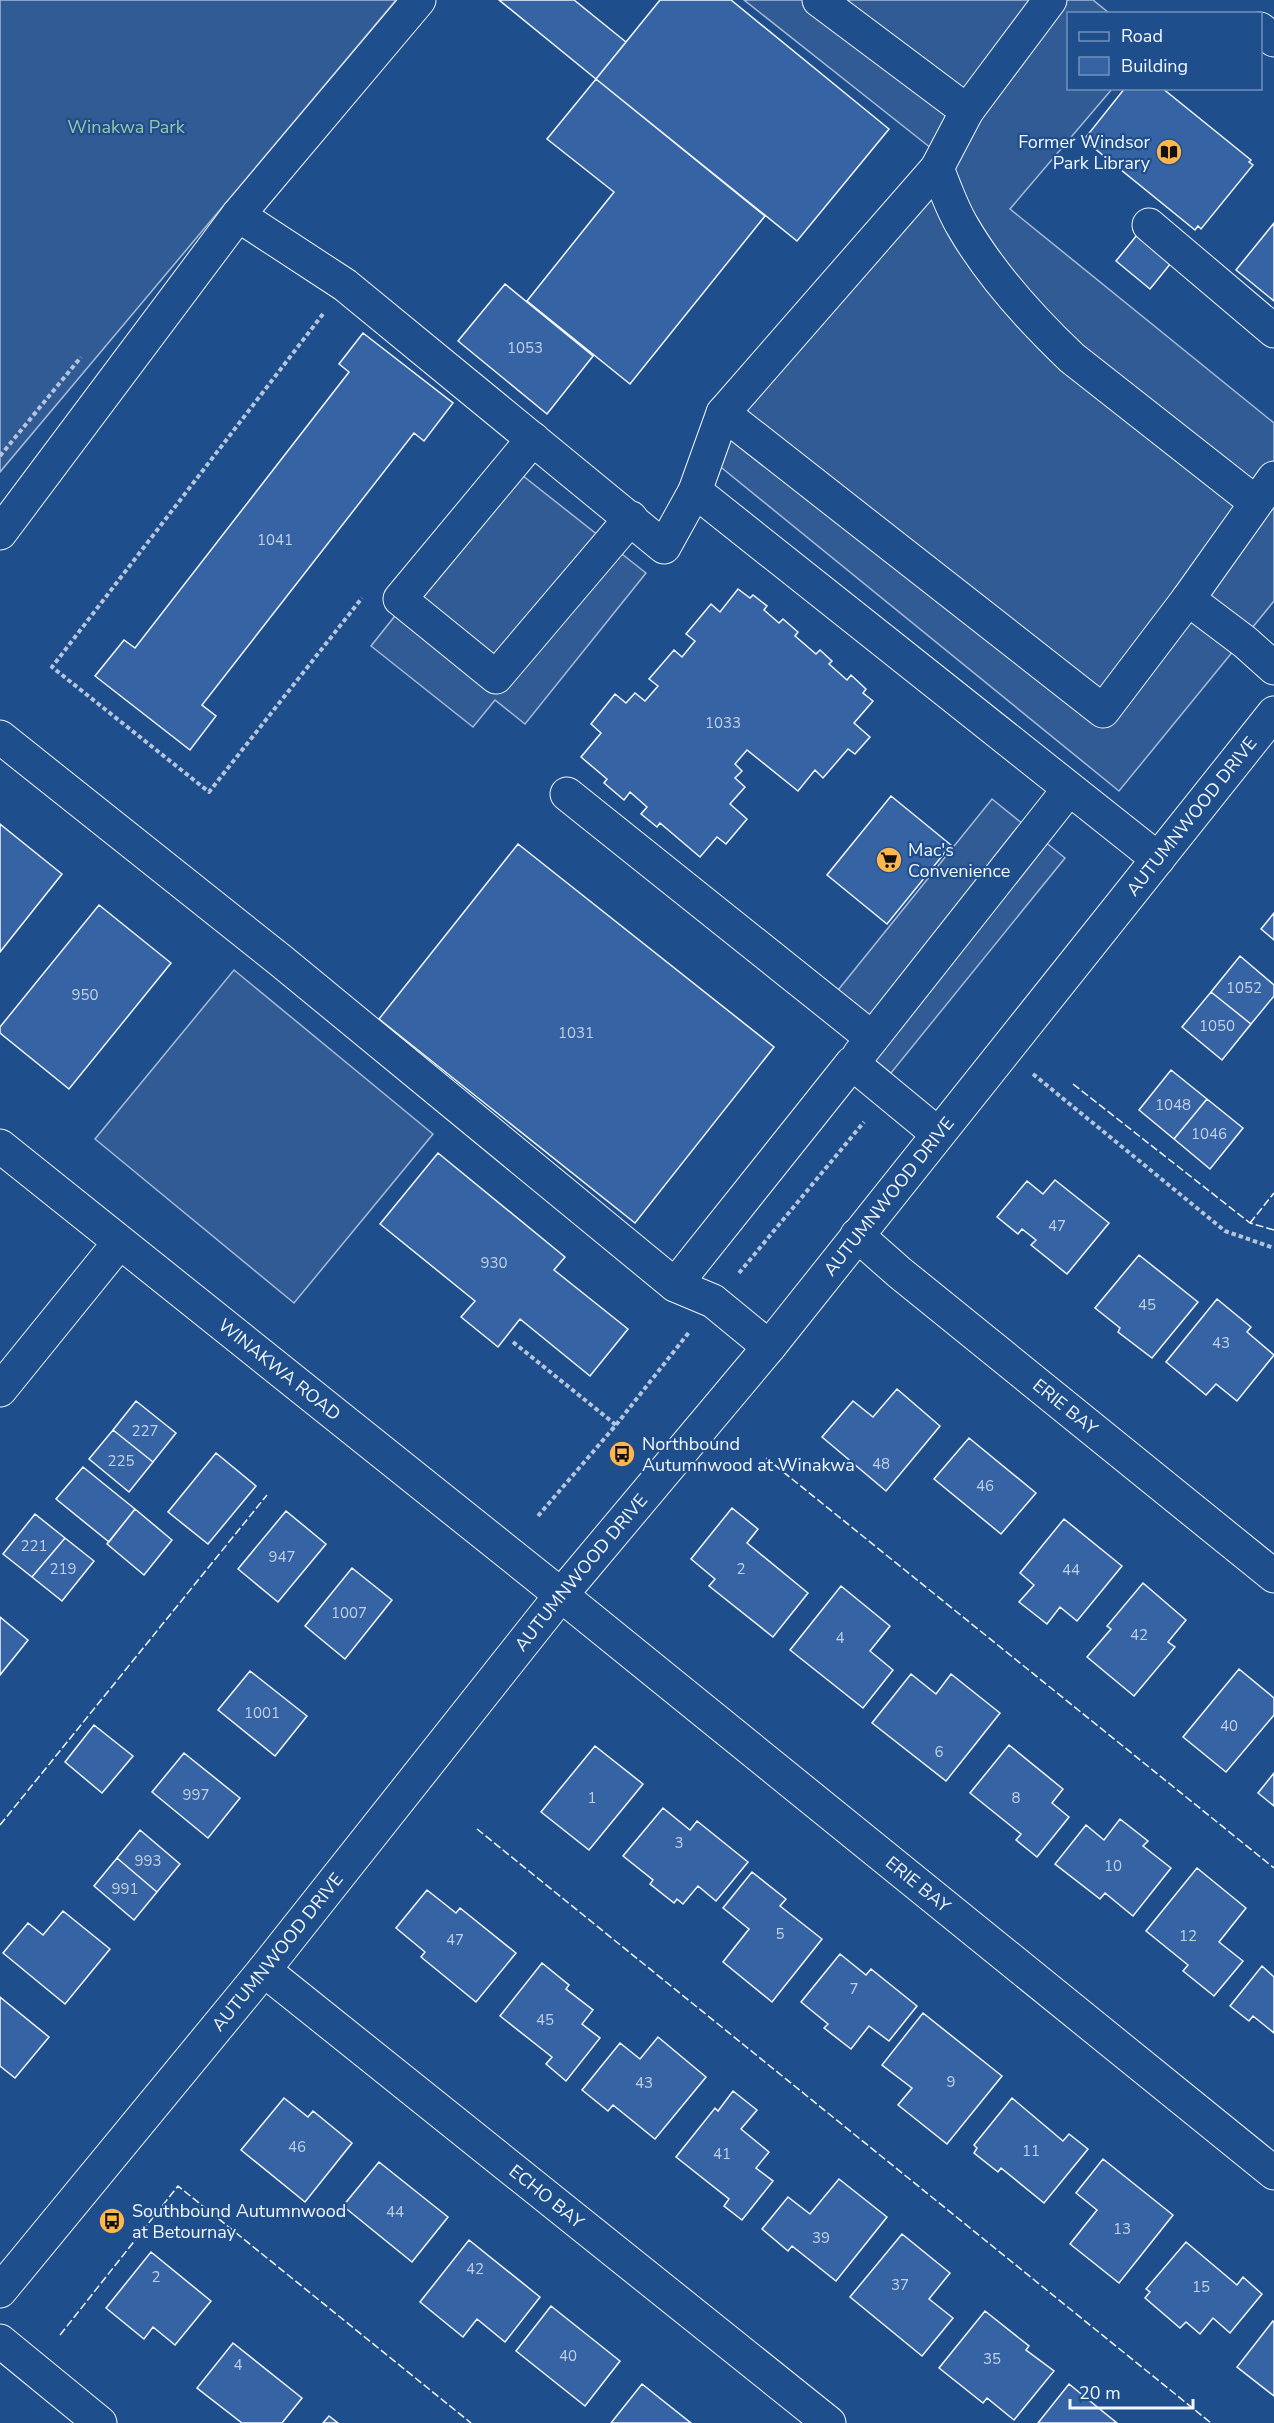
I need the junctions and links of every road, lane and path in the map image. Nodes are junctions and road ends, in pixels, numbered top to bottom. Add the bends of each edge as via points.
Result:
1 (419, 0) edge
2 (819, 0) edge
3 (1050, 0) edge
4 (1262, 31) edge
5 (1274, 40) edge
6 (967, 111) junction
7 (937, 168) junction
8 (238, 215) junction
9 (1149, 225) dead end
10 (345, 285) junction
11 (1274, 331) edge
12 (723, 413) junction
13 (533, 439) junction
14 (1265, 490) edge
15 (695, 491) junction
16 (631, 518) junction
17 (0, 533) edge
18 (365, 595) dead end
19 (1188, 598) junction
20 (1274, 668) edge
21 (1274, 713) edge
22 (0, 737) edge
23 (1070, 789) junction
24 (567, 794) dead end
25 (1158, 859) junction
26 (862, 1051) junction
27 (1004, 1051) junction
28 (866, 1119) dead end
29 (938, 1134) junction
30 (0, 1146) edge
31 (857, 1235) junction
32 (119, 1243) junction
33 (1274, 1248) edge
34 (732, 1281) dead end
35 (675, 1285) junction
36 (694, 1326) dead end
37 (513, 1342) dead end
38 (769, 1347) junction
39 (0, 1390) edge
40 (616, 1425) junction
41 (538, 1516) dead end
42 (1274, 1576) edge
43 (561, 1595) junction
44 (264, 1970) junction
45 (1274, 2173) edge
46 (0, 2290) edge
47 (0, 2341) edge
48 (100, 2423) edge
49 (829, 2423) edge

1 - 8 street
2 - 6 street
3 - 6 street
4 - 5 street
6 - 7 street
7 - 12 street
7 - 14 street via 962,227 995,275 1052,339 1072,358
8 - 10 street
8 - 17 street
9 - 11 street
10 - 13 street
10 - 18 path via 52,667 209,792
12 - 15 street
12 - 19 street via 1103,711
13 - 16 street
13 - 16 street via 400,599 495,677
14 - 19 street
15 - 16 street via 664,547
15 - 23 street
19 - 20 street
21 - 25 street, AUTUMNWOOD DRIVE
22 - 35 street
23 - 25 street
23 - 26 street
24 - 26 street
25 - 27 street, AUTUMNWOOD DRIVE
26 - 29 street
26 - 35 street
27 - 29 street, AUTUMNWOOD DRIVE
27 - 33 path via 1225,1232
28 - 34 path
29 - 31 street, AUTUMNWOOD DRIVE
30 - 32 street, WINAKWA ROAD
31 - 38 street, AUTUMNWOOD DRIVE
31 - 42 street, ERIE BAY
32 - 39 street
32 - 43 street, WINAKWA ROAD
35 - 38 street via 713,1301
36 - 40 path
37 - 40 path
38 - 43 street, AUTUMNWOOD DRIVE
40 - 41 path
43 - 44 street, AUTUMNWOOD DRIVE
43 - 45 street, ERIE BAY
44 - 46 street, AUTUMNWOOD DRIVE
44 - 49 street, ECHO BAY
47 - 48 street

